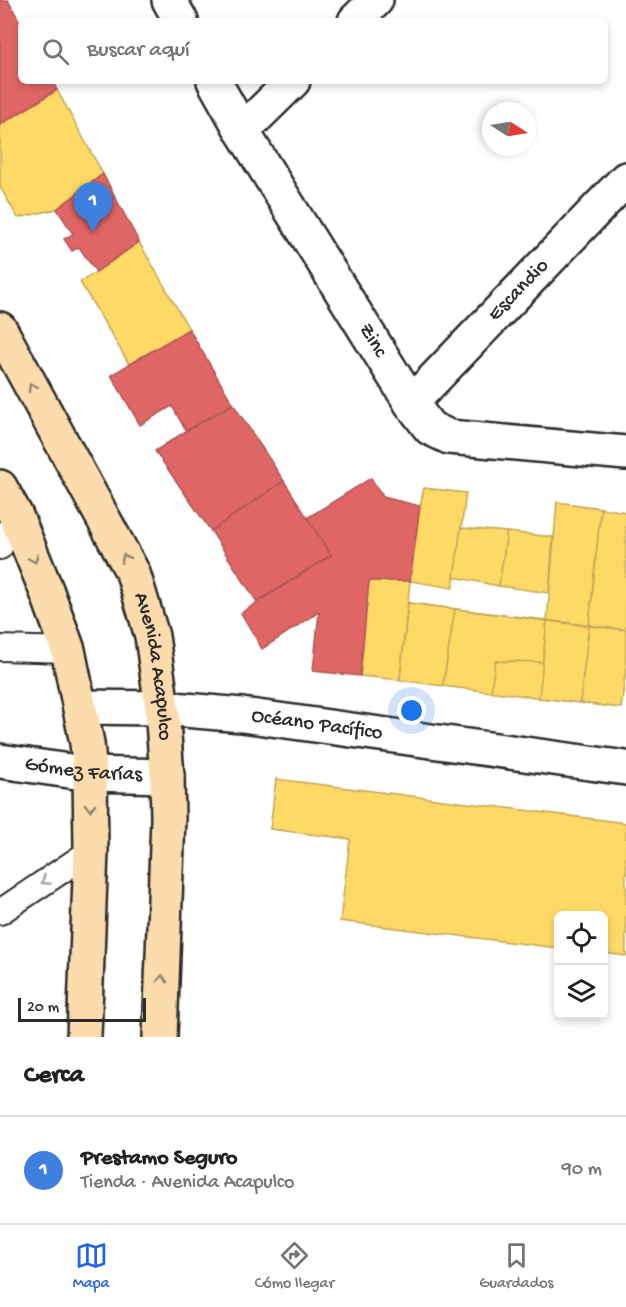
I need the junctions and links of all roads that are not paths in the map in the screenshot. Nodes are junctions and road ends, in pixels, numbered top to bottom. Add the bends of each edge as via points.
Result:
1 (169, 0) edge
2 (376, 0) edge
3 (179, 18) edge
4 (358, 18) edge
5 (216, 84) edge
6 (290, 84) edge
7 (242, 131) junction
8 (626, 179) edge
9 (0, 329) edge
10 (411, 403) junction
11 (626, 453) edge
12 (0, 487) edge
13 (16, 516) junction
14 (0, 547) edge
15 (0, 648) edge
16 (68, 650) junction
17 (80, 707) junction
18 (162, 708) junction
19 (0, 760) edge
20 (626, 768) edge
21 (90, 774) junction
22 (167, 776) junction
23 (91, 851) junction
24 (0, 912) edge
25 (84, 1037) edge
26 (160, 1037) edge

1 - 3 street
2 - 4 street
5 - 7 street, Zinc
6 - 7 street
7 - 10 street, Zinc
8 - 10 street, Escandio
18 -> 9 main road, Avenida Acapulco via 152,636 133,573
10 - 11 street, Zinc via 430,428 449,437
12 - 13 main road
13 - 14 lane
13 -> 16 main road
15 - 16 lane
16 - 17 main road
17 - 18 street, Océano Pacífico
17 - 21 main road
18 - 20 street, Océano Pacífico via 242,715
18 - 22 main road, Avenida Acapulco
19 - 21 street, Gómez Farías
21 - 22 street, Gómez Farías
21 -> 23 main road
26 -> 22 main road, Avenida Acapulco
23 -> 24 lane
23 - 25 main road

